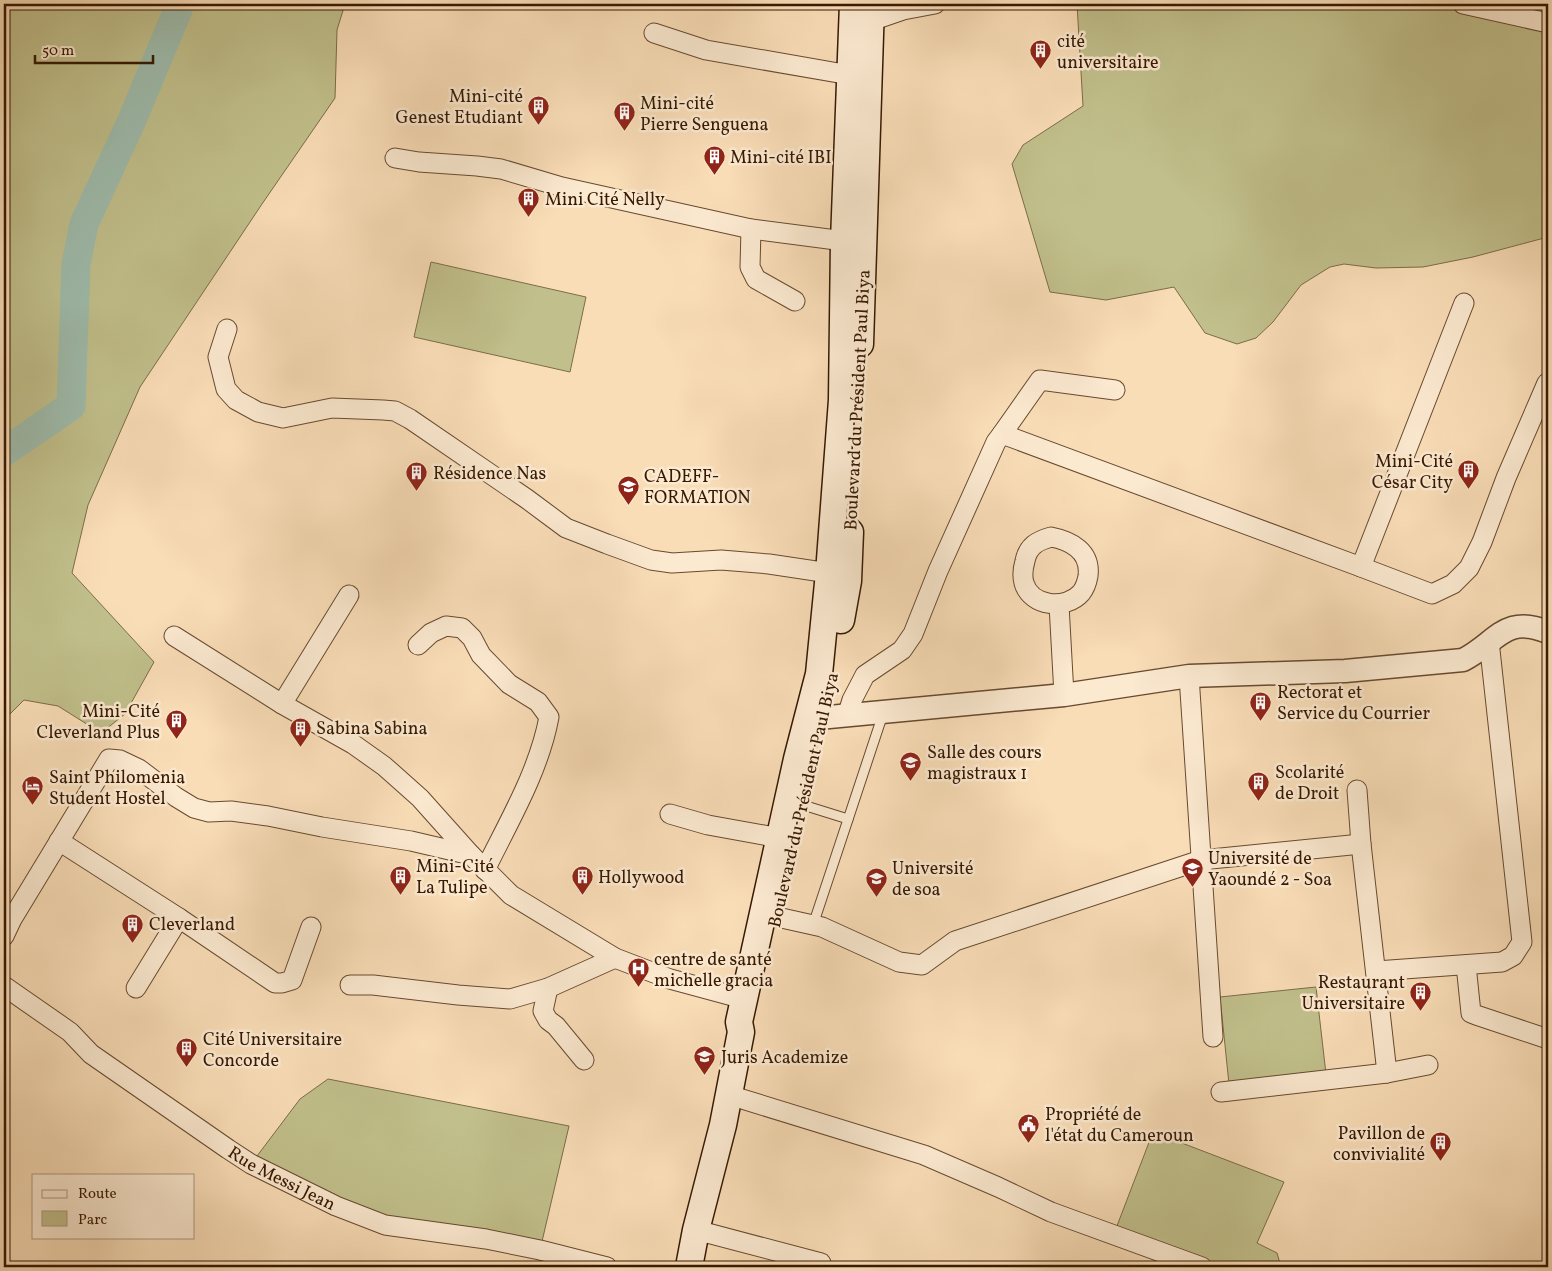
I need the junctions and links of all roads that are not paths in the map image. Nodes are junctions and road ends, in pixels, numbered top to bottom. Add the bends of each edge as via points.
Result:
1 (934, 4) edge
2 (1463, 4) edge
3 (865, 10) edge
4 (1548, 23) edge
5 (654, 32) dead end
6 (850, 75) junction
7 (395, 158) dead end
8 (751, 229) junction
9 (844, 241) junction
10 (795, 301) dead end
11 (1464, 303) dead end
12 (227, 329) dead end
13 (1548, 383) edge
14 (1115, 390) dead end
15 (1002, 434) junction
16 (1362, 567) junction
17 (830, 574) junction
18 (349, 595) dead end
19 (1059, 605) dead end
20 (1548, 632) edge
21 (174, 636) dead end
22 (1489, 641) junction
23 (418, 645) dead end
24 (1189, 676) junction
25 (1064, 695) junction
26 (282, 704) junction
27 (883, 712) junction
28 (826, 718) junction
29 (1357, 790) dead end
30 (803, 805) junction
31 (670, 814) dead end
32 (848, 819) junction
33 (780, 838) junction
34 (59, 841) junction
35 (1361, 844) junction
36 (471, 855) junction
37 (1201, 860) junction
38 (485, 870) junction
39 (777, 917) junction
40 (180, 918) junction
41 (813, 925) junction
42 (311, 927) dead end
43 (4, 936) edge
44 (616, 958) junction
45 (1466, 965) junction
46 (1376, 971) junction
47 (350, 985) dead end
48 (4, 986) edge
49 (136, 988) dead end
50 (548, 988) junction
51 (744, 999) junction
52 (741, 1032) junction
53 (1213, 1037) dead end
54 (1548, 1039) edge
55 (584, 1060) dead end
56 (1428, 1065) dead end
57 (1387, 1072) junction
58 (1221, 1092) dead end
59 (729, 1095) junction
60 (696, 1230) junction
61 (821, 1263) dead end
62 (607, 1267) edge
63 (689, 1267) edge
64 (1202, 1267) edge

1 - 3 street via 903,10
2 - 4 street
3 - 6 main road, Boulevard du Président Paul Biya
3 - 28 main road, Boulevard du Président Paul Biya via 858,402 848,581
5 - 6 street via 706,50
6 - 9 main road, Boulevard du Président Paul Biya
7 - 8 street via 500,169 562,187
8 - 9 street
8 - 10 street via 750,268 756,280
9 - 17 main road, Boulevard du Président Paul Biya via 842,400
11 - 16 street
12 - 17 street via 218,357 226,389 236,400 258,412 282,418 332,408 395,411 566,528 600,541 651,560 672,563 721,560
13 - 16 street via 1482,542 1469,568 1453,584 1432,594
14 - 15 street via 1040,380
15 - 16 street
15 - 28 street via 938,570 913,634 902,650 865,675 852,700
17 - 28 main road, Boulevard du Président Paul Biya via 819,674
18 - 26 street
19 - 25 street
20 - 22 street via 1521,626 1507,629
21 - 26 street
22 - 24 street via 1476,654 1463,660 1345,670
22 - 45 street via 1522,942 1513,956 1502,962
23 - 38 street via 431,633 446,626 462,628 481,655 509,684 538,702 549,717 533,770
24 - 25 street
24 - 37 street
25 - 27 street
26 - 36 street via 353,744 384,766 420,798
27 - 28 street
27 - 32 lane
28 - 30 main road, Boulevard du Président Paul Biya
28 - 33 main road, Boulevard du Président Paul Biya
29 - 35 street
30 - 32 lane
30 - 39 main road, Boulevard du Président Paul Biya
31 - 33 street via 708,825
32 - 41 lane
33 - 51 main road, Boulevard du Président Paul Biya
34 - 36 street via 111,759 139,769 194,808 268,816 412,841
34 - 40 street
34 - 43 street
35 - 37 street
35 - 46 street
36 - 38 street
37 - 41 street via 955,941 922,965 899,962
37 - 53 street
38 - 44 street via 511,895
39 - 41 street
39 - 52 main road, Boulevard du Président Paul Biya via 757,1004 749,1024
40 - 42 street via 275,983 282,984 292,980
40 - 49 street
44 - 50 street
44 - 51 street via 670,979
45 - 46 street
45 - 54 street via 1472,1012 1476,1016
46 - 57 street
47 - 50 street via 510,999
48 - 62 street, Rue Messi Jean via 70,1032 91,1054 228,1149 251,1164 336,1206 385,1225 486,1239
50 - 55 street via 543,1011
51 - 52 main road, Boulevard du Président Paul Biya via 739,1022
52 - 59 main road
56 - 57 street
57 - 58 street
59 - 60 main road
59 - 64 street via 924,1156 1051,1212
60 - 61 street
60 - 63 main road

